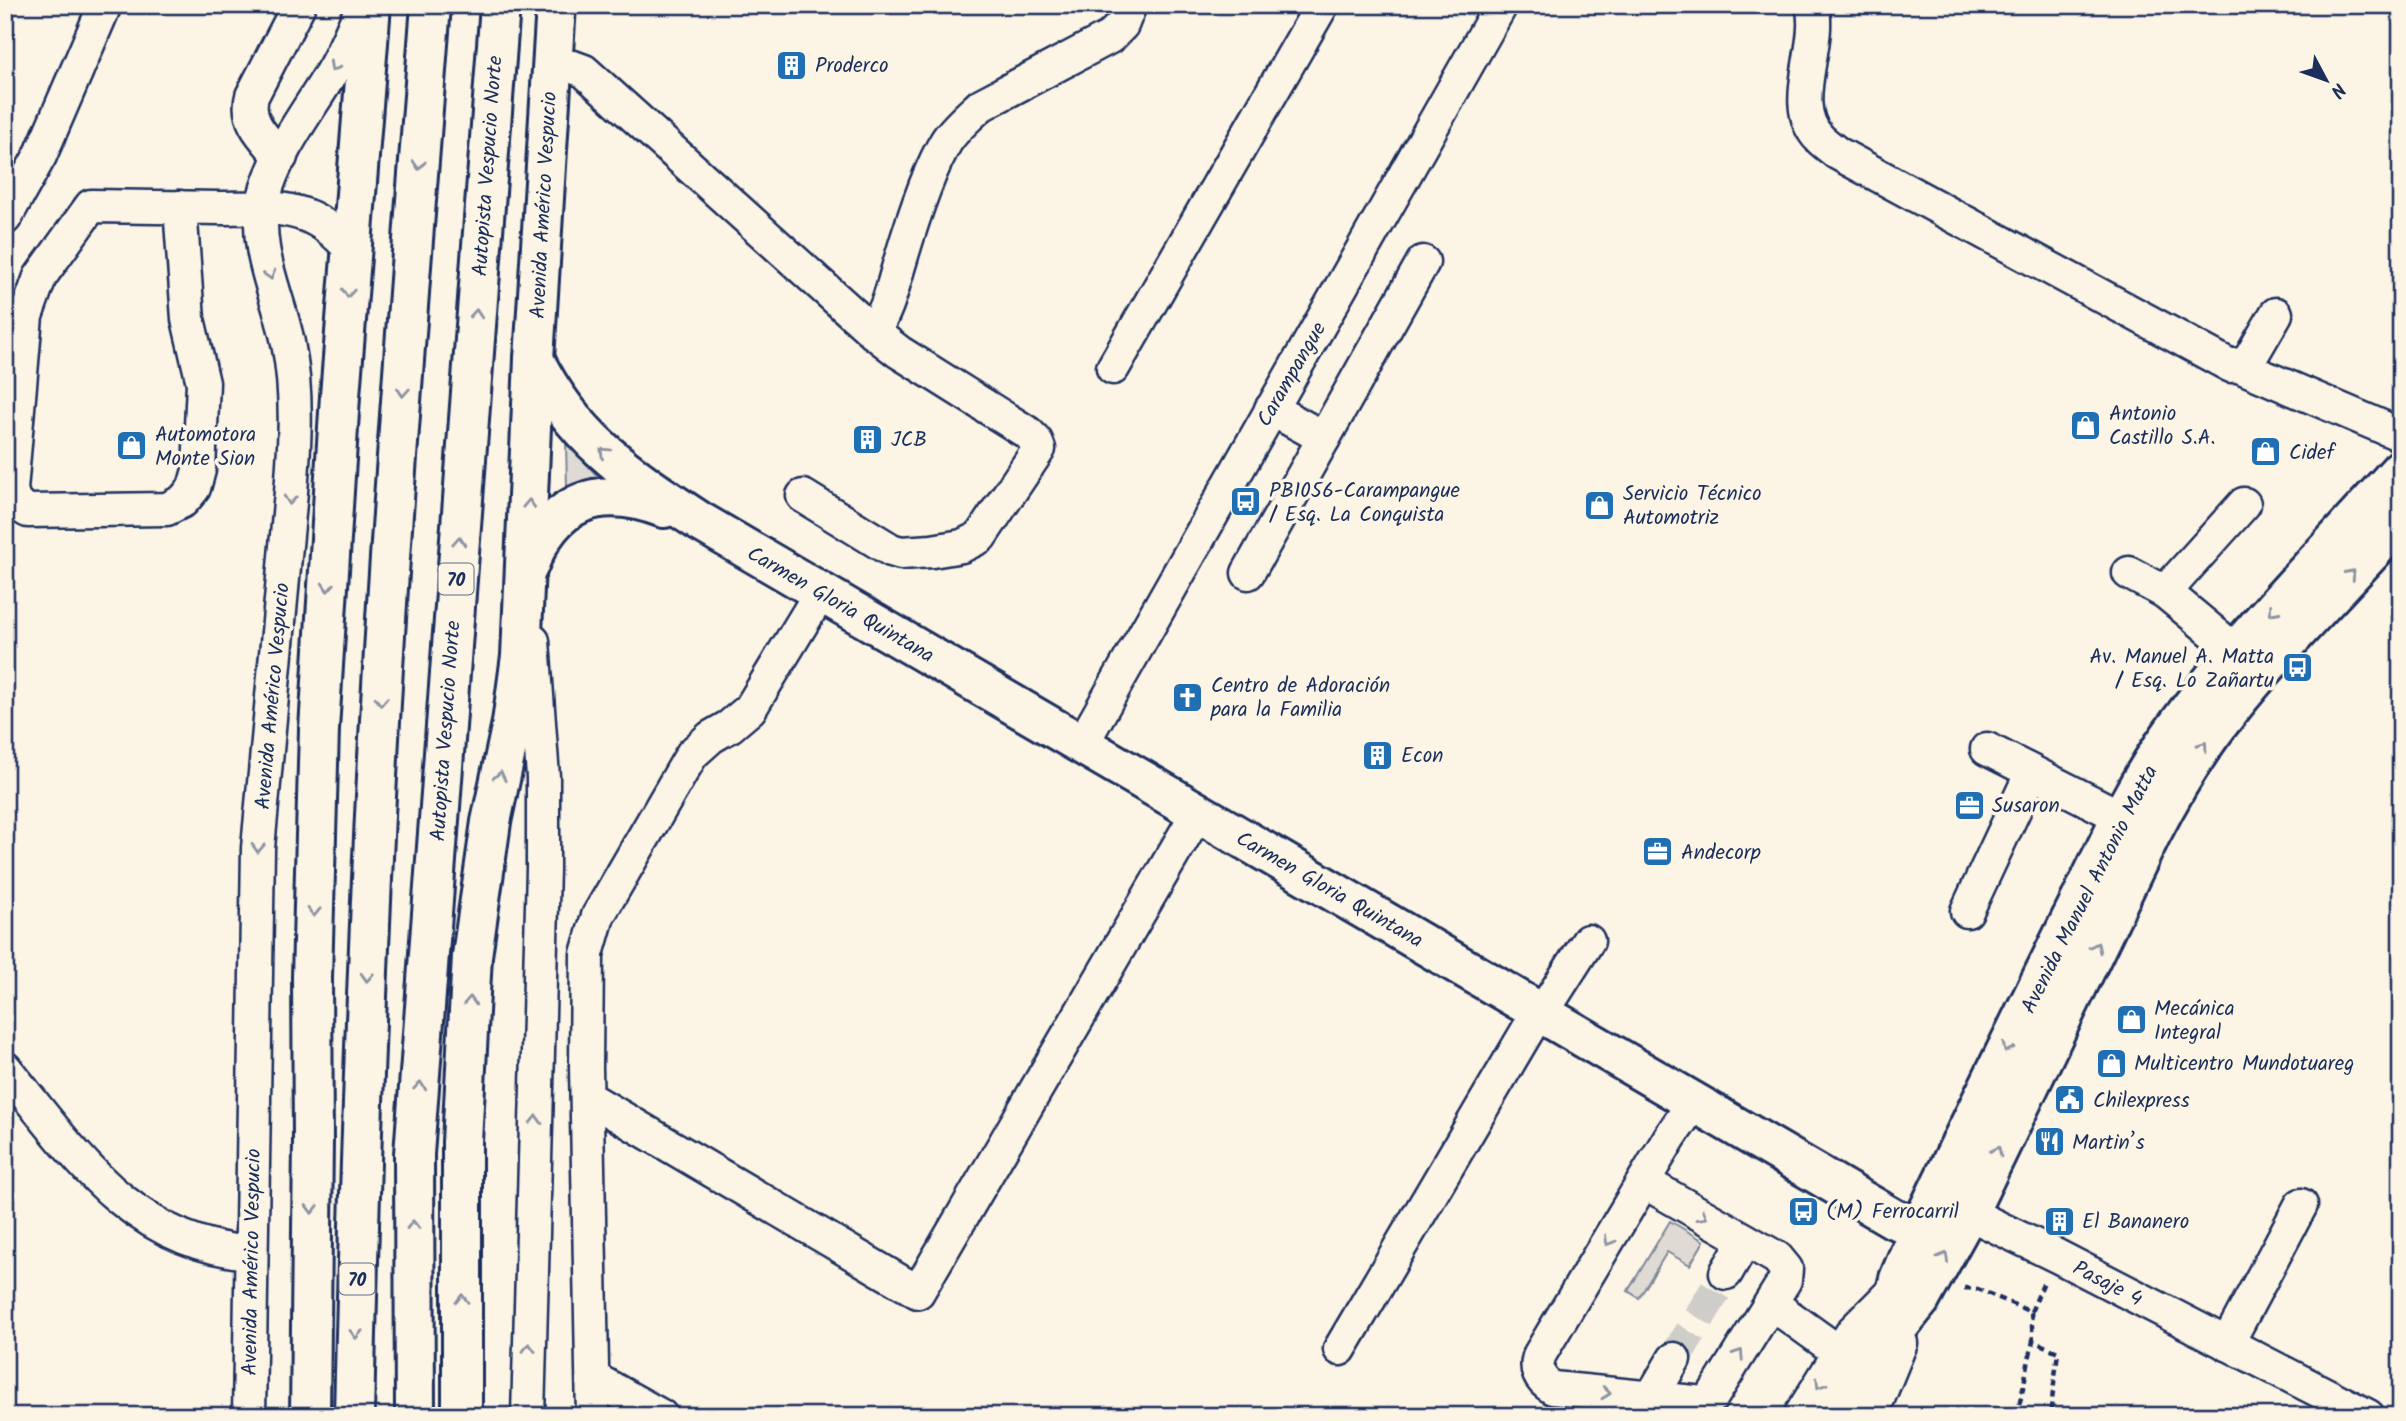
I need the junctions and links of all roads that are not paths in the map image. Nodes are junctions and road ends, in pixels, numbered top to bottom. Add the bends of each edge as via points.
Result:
1 (105, 5) edge
2 (299, 5) edge
3 (363, 5) edge
4 (370, 5) edge
5 (421, 5) edge
6 (431, 5) edge
7 (500, 5) edge
8 (556, 5) edge
9 (1130, 5) edge
10 (1322, 5) edge
11 (1501, 5) edge
12 (1812, 5) edge
13 (551, 64) junction
14 (424, 97) junction
15 (281, 157) junction
16 (180, 207) junction
17 (262, 208) junction
18 (5, 218) edge
19 (351, 250) junction
20 (1423, 262) dead end
21 (2276, 314) dead end
22 (873, 332) junction
23 (534, 359) junction
24 (2239, 366) junction
25 (1113, 368) dead end
26 (1271, 409) junction
27 (2401, 435) edge
28 (1324, 438) junction
29 (2401, 469) edge
30 (803, 496) dead end
31 (2244, 504) dead end
32 (2401, 520) edge
33 (699, 521) junction
34 (526, 572) junction
35 (1248, 573) dead end
36 (2129, 573) dead end
37 (821, 592) junction
38 (2165, 592) junction
39 (2236, 651) junction
40 (1082, 744) junction
41 (1987, 749) dead end
42 (2032, 772) junction
43 (1198, 812) junction
44 (2121, 817) junction
45 (1967, 911) dead end
46 (1588, 941) dead end
47 (1541, 1012) junction
48 (5, 1068) edge
49 (587, 1097) junction
50 (1694, 1102) junction
51 (1644, 1182) junction
52 (2301, 1205) dead end
53 (1968, 1213) junction
54 (1920, 1228) junction
55 (1745, 1240) junction
56 (250, 1253) junction
57 (1726, 1272) tunnel mouth
58 (1915, 1291) junction
59 (1772, 1304) junction
60 (1340, 1349) dead end
61 (2237, 1350) junction
62 (1840, 1353) junction
63 (1674, 1359) tunnel mouth
64 (593, 1378) junction
65 (1651, 1398) junction
66 (249, 1416) edge
67 (310, 1416) edge
68 (355, 1416) edge
69 (415, 1416) edge
70 (462, 1416) edge
71 (528, 1416) edge
72 (593, 1416) edge
73 (661, 1416) edge
74 (1800, 1416) edge
75 (1841, 1416) edge
76 (1871, 1416) edge
77 (2368, 1416) edge

1 - 18 street via 40,156
2 - 15 street via 249,109
3 -> 15 street, Avenida Américo Vespucio via 333,69
4 - 19 main road
5 - 14 main road
6 - 14 main road, 70
69 -> 7 main road, Autopista Vespucio Norte / 70 via 415,1154
8 - 13 main road, Avenida Américo Vespucio
9 - 22 street via 1122,25 1110,37 981,105 948,139 930,176 888,306
10 - 25 street
11 - 26 street, Carampangue
12 - 24 street via 1806,109 1818,138 1837,153 2222,362
13 - 22 street via 584,71
13 - 23 main road, Avenida Américo Vespucio
14 -> 68 main road, 70 via 385,633 360,1143
15 - 17 street, Avenida Américo Vespucio
16 - 16 street via 188,319 203,383 194,488 183,501 167,509 28,511 15,503 11,490 26,316 40,277 91,206
16 - 17 street
17 - 19 street via 315,219
17 -> 56 street, Avenida Américo Vespucio via 263,248 290,354 295,433 258,848
19 -> 67 main road via 319,729 312,977
20 - 28 street
21 - 24 street via 2248,362
22 - 30 street via 1028,433 1039,449 980,537 942,550 891,550
33 -> 23 main road, Carmen Gloria Quintana via 625,471 596,445 566,414
34 -> 23 main road, Avenida Américo Vespucio
24 - 27 street
26 - 28 street
26 - 40 street, Carampangue
28 - 35 street
29 -> 39 main road, Avenida Manuel Antonio Matta
31 - 38 street
53 -> 32 main road, Avenida Manuel Antonio Matta via 2144,847 2185,773 2243,694
33 - 34 main road, Carmen Gloria Quintana via 625,497 591,499 558,521 538,546
33 - 37 main road, Carmen Gloria Quintana
70 -> 34 main road, Avenida Américo Vespucio via 462,1142 472,956 491,822 517,691
71 -> 34 street, Avenida Américo Vespucio via 543,777
36 - 38 street
37 - 40 main road, Carmen Gloria Quintana
37 - 49 street via 750,709 692,754 598,916 587,954
38 - 39 street
39 - 44 main road, Avenida Manuel Antonio Matta via 2162,748
40 - 43 main road, Carmen Gloria Quintana
41 - 42 street
42 - 44 street
42 - 45 street
43 - 47 main road, Carmen Gloria Quintana
43 - 49 street via 918,1292
44 -> 54 main road, Avenida Manuel Antonio Matta
46 - 47 street
47 - 50 main road, Carmen Gloria Quintana
47 - 60 street
48 - 56 street via 94,1177 128,1206 186,1238 224,1251
49 - 64 street
50 - 51 street
50 - 54 main road, Carmen Gloria Quintana via 1894,1219
51 -> 55 street
51 -> 65 street via 1537,1366 1541,1379 1553,1388
52 - 61 street
53 - 54 main road
58 -> 53 main road, Avenida Manuel Antonio Matta
53 - 61 street, Pasaje 4
54 - 58 main road, Avenida Manuel Antonio Matta
55 - 57 street
55 - 59 street via 1777,1258 1786,1269
56 - 66 street, Avenida Américo Vespucio
58 - 62 street, Avenida Manuel Antonio Matta via 1853,1331
58 - 75 main road, Avenida Manuel Antonio Matta
58 - 76 street, Avenida Manuel Antonio Matta
59 - 62 street
65 -> 59 street via 1704,1403 1712,1397
61 - 77 street, Pasaje 4
62 -> 74 street, Avenida Manuel Antonio Matta
63 - 65 street
64 - 72 street
64 - 73 street

